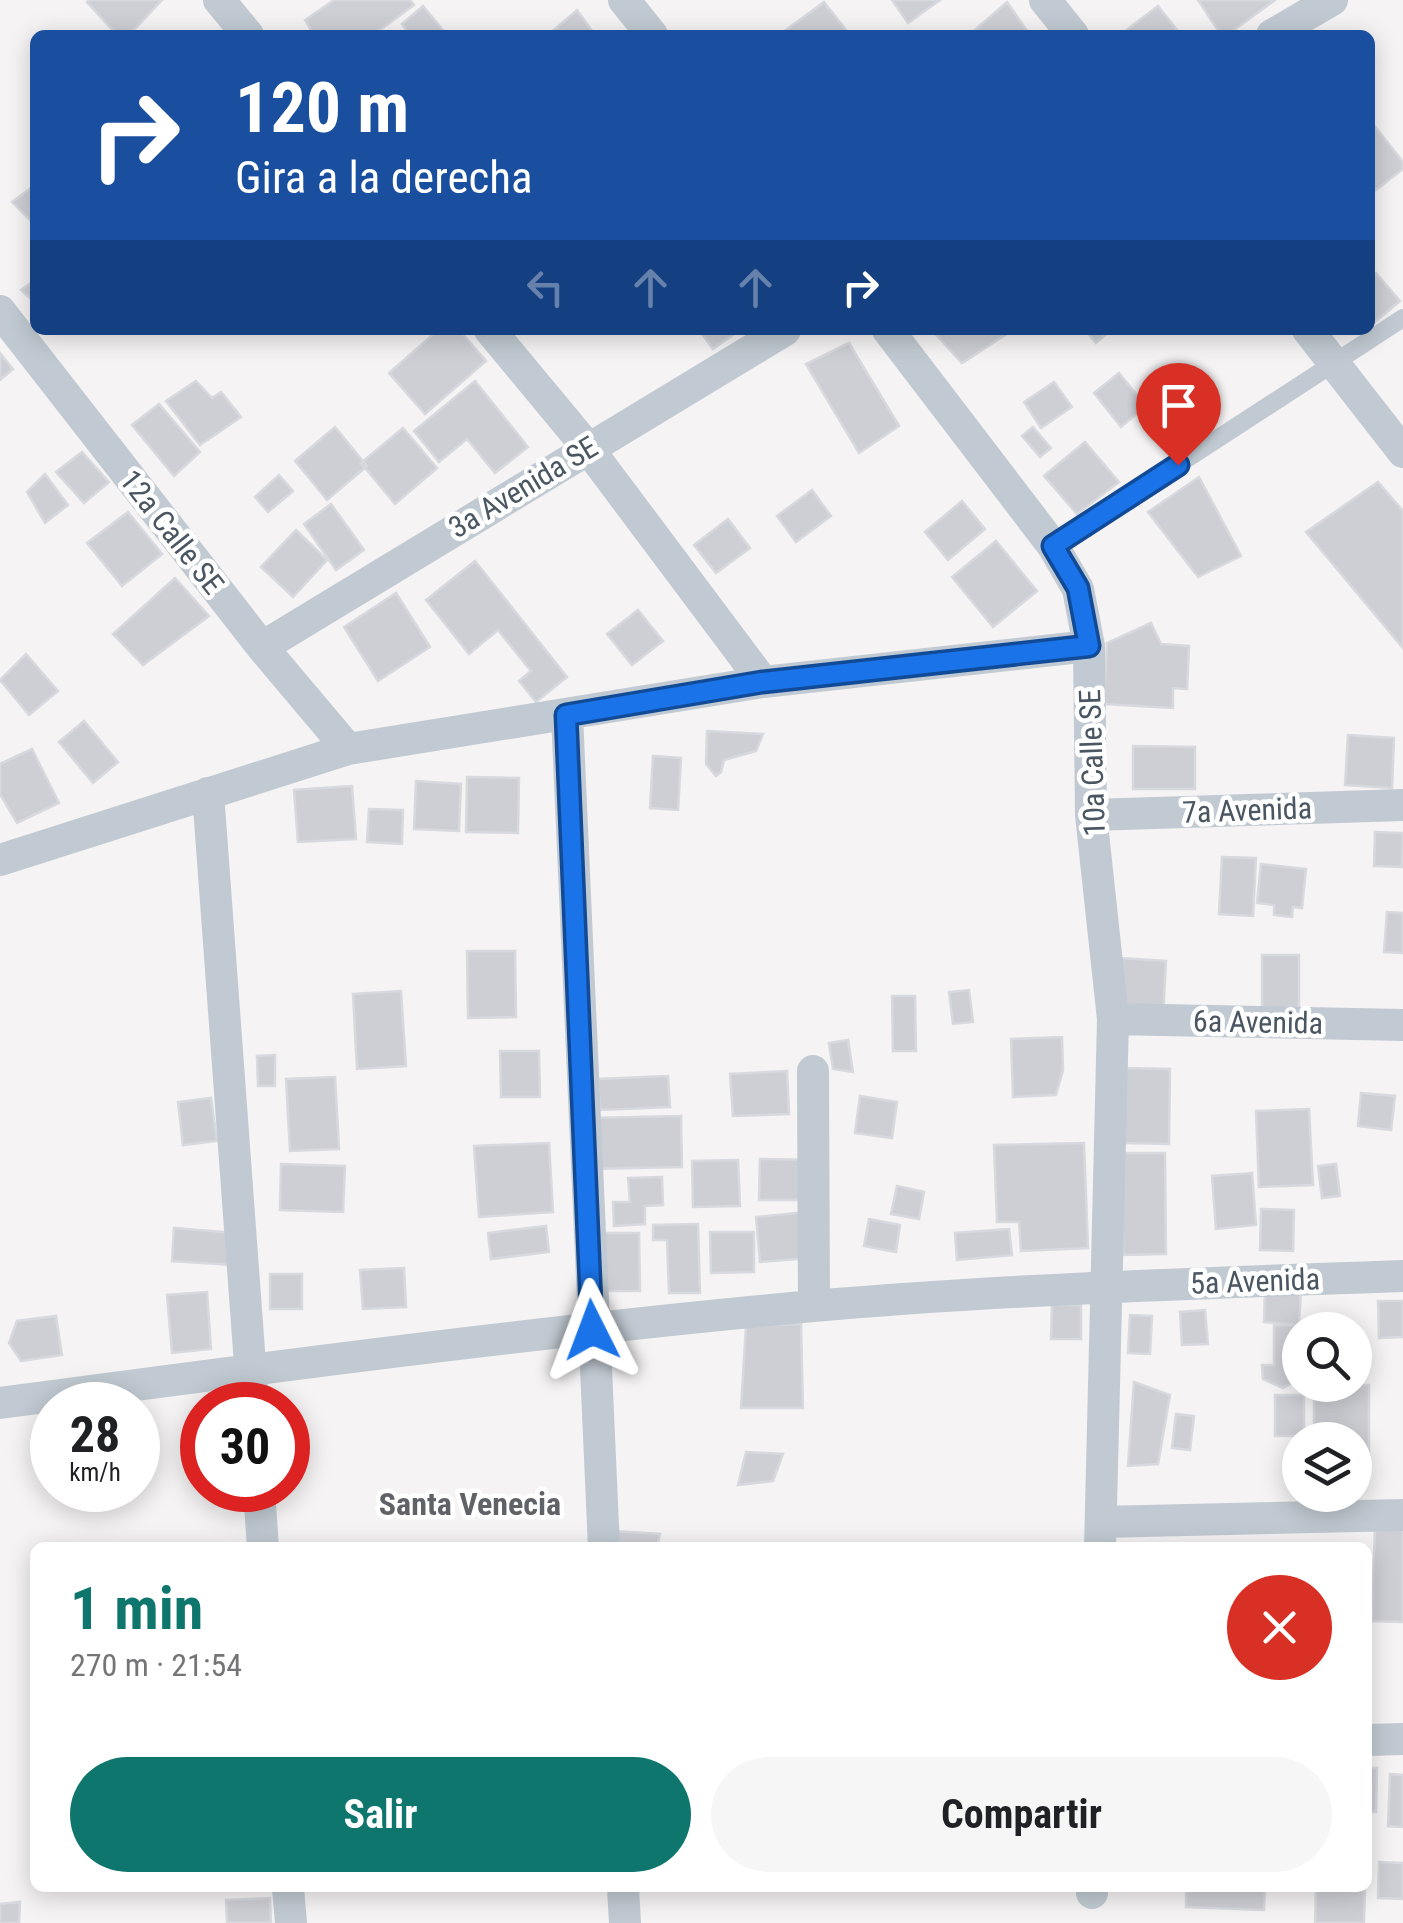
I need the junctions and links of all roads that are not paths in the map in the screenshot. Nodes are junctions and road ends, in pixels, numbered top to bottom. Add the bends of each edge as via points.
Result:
1 (219, 0) edge
2 (624, 0) edge
3 (1045, 0) edge
4 (1332, 0) edge
5 (244, 30) edge
6 (648, 30) edge
7 (1069, 30) edge
8 (1281, 30) edge
9 (0, 312) edge
10 (1403, 318) edge
11 (494, 335) edge
12 (777, 335) edge
13 (892, 335) edge
14 (1312, 335) edge
15 (1334, 363) junction
16 (587, 448) junction
17 (1403, 452) edge
18 (1053, 546) junction
19 (1089, 646) junction
20 (262, 647) junction
21 (762, 682) junction
22 (566, 715) junction
23 (348, 749) junction
24 (208, 794) junction
25 (1403, 806) edge
26 (1092, 815) junction
27 (0, 860) edge
28 (1113, 1020) junction
29 (1403, 1026) edge
30 (814, 1071) dead end
31 (1403, 1276) edge
32 (1107, 1287) junction
33 (814, 1306) junction
34 (592, 1330) junction
35 (250, 1369) junction
36 (251, 1382) edge
37 (0, 1403) edge
38 (261, 1512) edge
39 (1403, 1515) edge
40 (1101, 1535) edge
41 (263, 1542) edge
42 (604, 1542) edge
43 (1403, 1739) edge
44 (1372, 1740) edge
45 (288, 1892) edge
46 (622, 1892) edge
47 (291, 1923) edge
48 (624, 1923) edge

1 - 5 street
2 - 6 street
3 - 7 street
4 - 8 street
9 - 20 street, 12a Calle SE
10 - 15 lane
11 - 16 street
12 - 16 street, 3a Avenida SE
13 - 18 street, 10a Calle SE
14 - 15 street
15 - 17 street
15 - 18 lane
16 - 20 street, 3a Avenida SE
16 - 21 street
18 - 19 street, 10a Calle SE via 1078,588
19 - 21 street
19 - 26 street, 10a Calle SE
20 - 23 street, 12a Calle SE
21 - 22 street
22 - 23 street
22 - 34 street
23 - 24 street
24 - 27 street
24 - 35 street
25 - 26 street, 7a Avenida
26 - 28 street, 10a Calle SE
28 - 29 street, 6a Avenida
28 - 32 street, 10a Calle SE
30 - 33 street
31 - 32 street, 5a Avenida
32 - 33 street, 5a Avenida
32 - 40 street, 10a Calle SE
33 - 34 street, 5a Avenida
34 - 35 street, 5a Avenida
34 - 42 street
35 - 36 street
35 - 37 street, 5a Avenida
38 - 41 street
39 - 40 street
43 - 44 street
45 - 47 street
46 - 48 street

